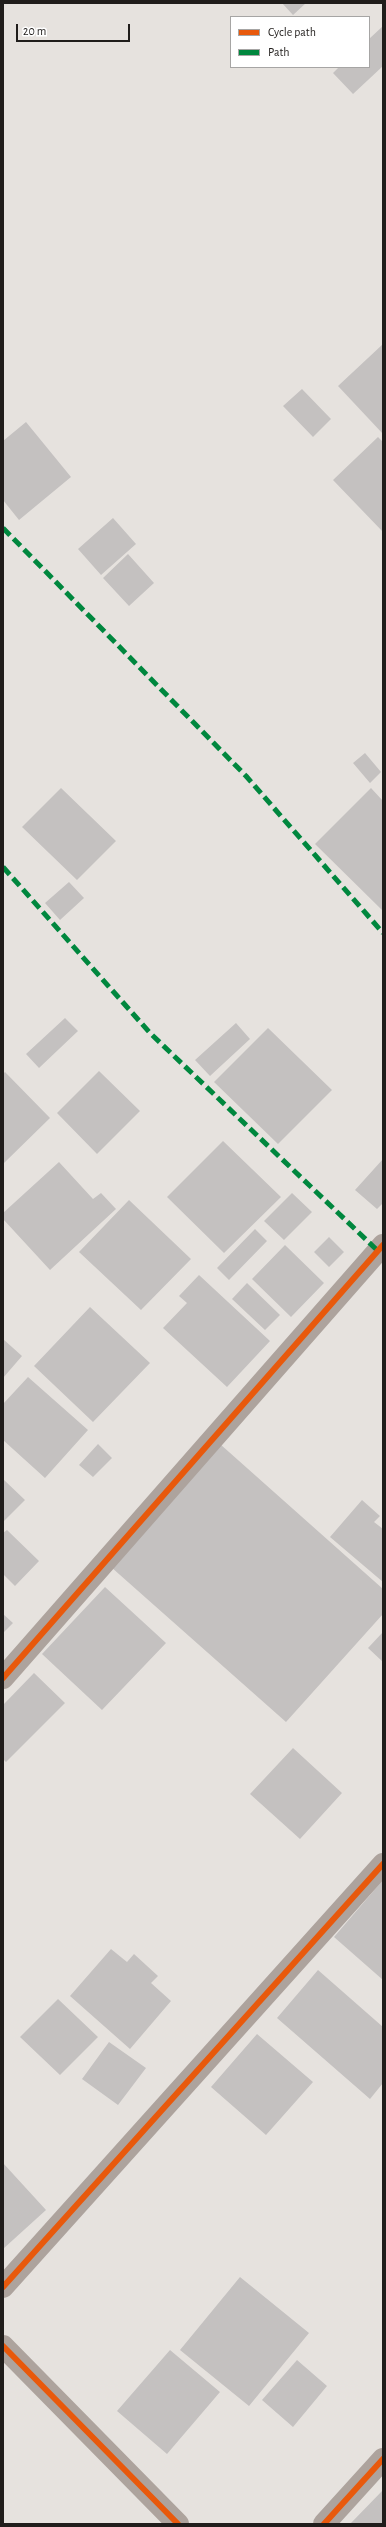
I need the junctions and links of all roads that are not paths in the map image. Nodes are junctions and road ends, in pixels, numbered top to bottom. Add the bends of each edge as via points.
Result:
1 (383, 1245) edge
2 (3, 1678) edge
3 (383, 1864) edge
4 (3, 2288) edge
5 (3, 2346) edge
6 (383, 2459) edge
7 (178, 2524) edge
8 (324, 2524) edge

1 - 2 street
3 - 4 street
5 - 7 street
6 - 8 street

